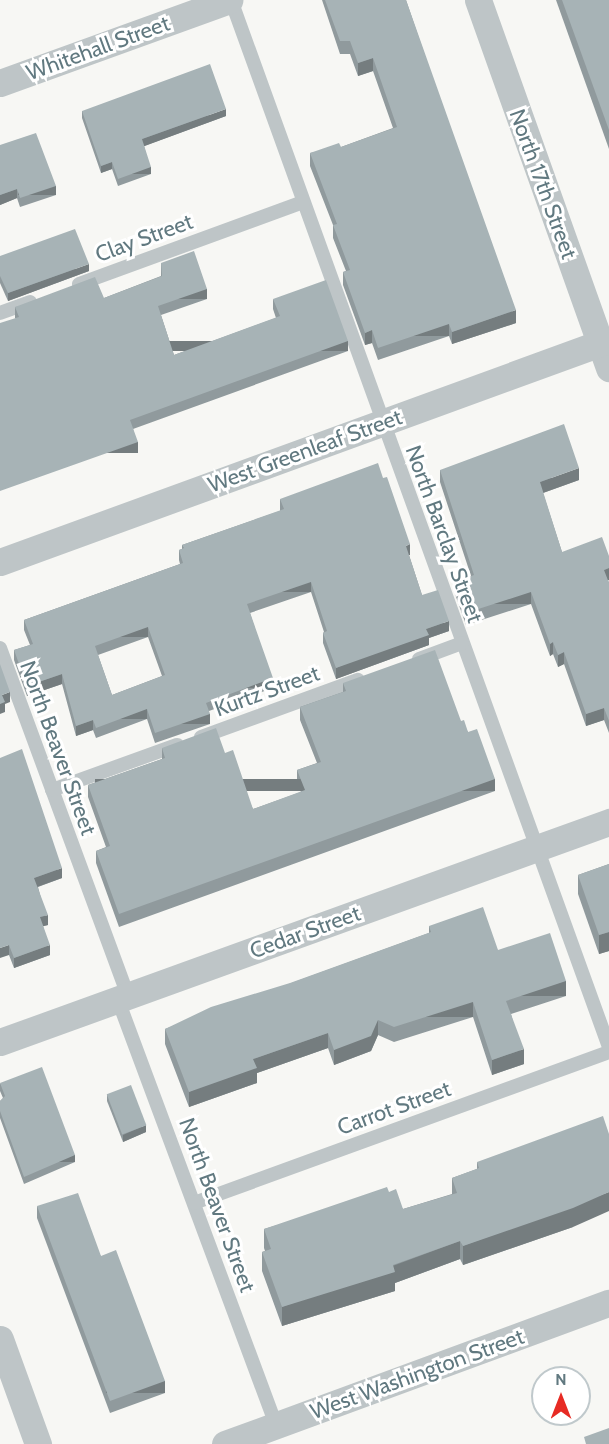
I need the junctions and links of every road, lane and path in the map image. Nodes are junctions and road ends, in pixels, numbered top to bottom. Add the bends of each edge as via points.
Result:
1 (230, 0) edge
2 (478, 0) edge
3 (0, 83) edge
4 (303, 202) junction
5 (67, 289) edge
6 (45, 297) edge
7 (0, 314) edge
8 (606, 350) edge
9 (381, 423) junction
10 (0, 562) edge
11 (462, 643) junction
12 (0, 648) edge
13 (406, 663) edge
14 (373, 675) edge
15 (52, 790) junction
16 (609, 822) edge
17 (537, 848) junction
18 (123, 998) junction
19 (0, 1042) edge
20 (609, 1047) edge
21 (609, 1052) edge
22 (194, 1203) junction
23 (609, 1304) edge
24 (0, 1339) edge
25 (276, 1425) junction
26 (39, 1444) edge
27 (225, 1444) edge

1 - 3 street, Whitehall Street
1 - 4 lane, North Barclay Street
2 - 8 street, North 17th Street
4 - 5 lane, Clay Street
4 - 9 lane, North Barclay Street
6 - 7 lane
8 - 9 street, West Greenleaf Street
9 - 10 street, West Greenleaf Street
9 - 11 lane, North Barclay Street
11 - 13 lane
11 - 17 lane, North Barclay Street
12 - 15 lane, North Beaver Street
14 - 15 lane, Kurtz Street
15 - 18 lane, North Beaver Street
16 - 17 street, Cedar Street
17 - 18 street, Cedar Street
17 - 20 lane, North Barclay Street
18 - 19 street, Cedar Street
18 - 22 lane, North Beaver Street
21 - 22 lane, Carrot Street
22 - 25 lane, North Beaver Street
23 - 25 street, West Washington Street
24 - 26 street
25 - 27 street, West Washington Street

